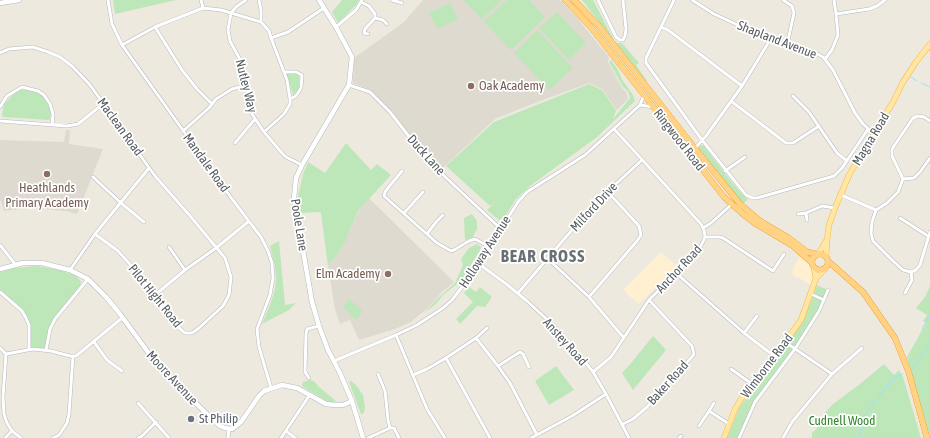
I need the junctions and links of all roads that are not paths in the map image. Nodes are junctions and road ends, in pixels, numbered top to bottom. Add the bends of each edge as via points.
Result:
1 (19, 0) edge
2 (108, 0) edge
3 (201, 0) edge
4 (246, 0) edge
5 (259, 0) edge
6 (319, 0) edge
7 (392, 0) edge
8 (565, 0) edge
9 (574, 0) edge
10 (598, 0) edge
11 (623, 0) edge
12 (674, 0) edge
13 (692, 0) edge
14 (783, 0) edge
15 (834, 0) edge
16 (885, 0) edge
17 (361, 1) edge
18 (0, 3) edge
19 (402, 3) dead end
20 (580, 3) edge
21 (203, 8) junction
22 (324, 8) junction
23 (231, 13) junction
24 (836, 14) junction
25 (375, 18) junction
26 (261, 22) junction
27 (387, 24) dead end
28 (155, 27) junction
29 (336, 27) junction
30 (661, 27) junction
31 (358, 34) dead end
32 (271, 38) junction
33 (770, 40) junction
34 (930, 44) edge
35 (122, 45) junction
36 (787, 45) junction
37 (0, 53) edge
38 (825, 59) junction
39 (284, 72) junction
40 (248, 85) junction
41 (349, 85) junction
42 (742, 86) junction
43 (644, 95) junction
44 (793, 96) dead end
45 (290, 99) junction
46 (731, 101) junction
47 (104, 104) junction
48 (212, 104) junction
49 (640, 105) junction
50 (653, 106) junction
51 (0, 107) edge
52 (917, 111) dead end
53 (918, 116) junction
54 (255, 119) junction
55 (0, 121) edge
56 (930, 121) edge
57 (52, 125) junction
58 (819, 126) junction
59 (614, 129) junction
60 (868, 129) junction
61 (183, 131) junction
62 (264, 132) junction
63 (874, 134) junction
64 (702, 140) junction
65 (236, 143) dead end
66 (691, 143) junction
67 (698, 144) junction
68 (697, 151) junction
69 (930, 158) edge
70 (744, 159) dead end
71 (642, 160) junction
72 (847, 161) junction
73 (302, 165) junction
74 (149, 168) junction
75 (402, 171) dead end
76 (725, 171) junction
77 (93, 177) dead end
78 (903, 178) junction
79 (608, 191) junction
80 (423, 192) dead end
81 (840, 195) junction
82 (746, 196) joint
83 (121, 203) junction
84 (732, 204) junction
85 (835, 208) junction
86 (876, 210) junction
87 (404, 213) junction
88 (806, 213) junction
89 (798, 214) dead end
90 (444, 215) dead end
91 (907, 217) dead end
92 (900, 218) dead end
93 (807, 220) dead end
94 (905, 221) junction
95 (144, 222) dead end
96 (248, 222) junction
97 (703, 228) junction
98 (501, 230) junction
99 (930, 232) edge
100 (95, 234) junction
101 (427, 234) junction
102 (928, 236) junction
103 (705, 237) junction
104 (827, 240) junction
105 (0, 245) edge
106 (169, 247) dead end
107 (490, 247) junction
108 (216, 248) junction
109 (784, 254) dead end
110 (818, 254) junction
111 (548, 259) junction
112 (827, 259) junction
113 (811, 262) junction
114 (15, 264) junction
115 (479, 264) junction
116 (814, 268) junction
117 (825, 268) junction
118 (0, 269) edge
119 (70, 270) junction
120 (185, 270) junction
121 (839, 271) junction
122 (910, 272) junction
123 (676, 274) junction
124 (816, 278) junction
125 (88, 279) junction
126 (828, 290) dead end
127 (0, 292) edge
128 (518, 293) junction
129 (155, 294) junction
130 (811, 294) junction
131 (905, 294) dead end
132 (589, 297) junction
133 (649, 300) junction
134 (824, 300) junction
135 (757, 316) dead end
136 (122, 318) junction
137 (319, 326) junction
138 (487, 328) dead end
139 (744, 334) junction
140 (396, 335) junction
141 (476, 338) junction
142 (624, 338) junction
143 (94, 342) junction
144 (785, 342) junction
145 (0, 348) edge
146 (862, 348) dead end
147 (29, 349) junction
148 (795, 349) junction
149 (46, 350) junction
150 (6, 354) junction
151 (73, 356) junction
152 (774, 356) junction
153 (446, 358) junction
154 (334, 361) junction
155 (498, 366) junction
156 (529, 367) dead end
157 (731, 369) dead end
158 (122, 371) dead end
159 (593, 372) junction
160 (378, 374) dead end
161 (832, 374) junction
162 (413, 375) junction
163 (309, 378) dead end
164 (753, 384) junction
165 (271, 388) junction
166 (606, 394) junction
167 (309, 396) junction
168 (352, 401) junction
169 (138, 403) dead end
170 (714, 403) dead end
171 (709, 411) junction
172 (156, 422) junction
173 (623, 424) junction
174 (729, 424) junction
175 (700, 426) dead end
176 (390, 428) junction
177 (229, 429) junction
178 (286, 431) junction
179 (12, 432) junction
180 (59, 434) junction
181 (537, 434) junction
182 (927, 437) edge
183 (5, 438) edge
184 (21, 438) edge
185 (53, 438) edge
186 (61, 438) edge
187 (138, 438) edge
188 (169, 438) edge
189 (228, 438) edge
190 (281, 438) edge
191 (295, 438) edge
192 (363, 438) edge
193 (368, 438) edge
194 (399, 438) edge
195 (445, 438) edge
196 (490, 438) edge
197 (531, 438) edge
198 (629, 438) edge
199 (724, 438) edge
200 (739, 438) edge
201 (783, 438) edge

1 - 18 street
2 - 35 street, Mandale Road via 112,24
3 - 21 street
4 - 23 street
5 - 26 street
6 - 22 street, Poole Lane
7 - 19 street
8 - 43 highway, Ringwood Road via 590,26
9 - 20 highway, Ringwood Road
10 - 11 street via 616,37 620,40 623,40 626,29
12 - 30 street
13 - 33 street, Shapland Avenue via 712,13
14 - 36 street via 792,6 794,13
15 - 24 street
16 - 24 street via 869,9
17 - 25 street via 372,8
17 - 29 street via 356,10
20 - 66 highway, Ringwood Road
21 - 23 street
21 - 28 street
22 - 29 street, Poole Lane
22 - 32 street via 288,32
23 - 26 street
23 - 40 street, Nutley Way via 228,34 244,67
24 - 38 street via 837,40
25 - 27 street
25 - 31 street via 366,27 366,34
26 - 32 street
28 - 35 street
28 - 48 street via 182,70
29 - 41 street, Poole Lane via 352,57
30 - 42 street
30 - 64 street, Ringwood Road via 646,58 647,64
32 - 39 street
33 - 36 street, Shapland Avenue
33 - 42 street
34 - 63 main road, Magna Road via 903,82
35 - 61 street, Mandale Road
36 - 38 street, Shapland Avenue via 810,50
37 - 47 street, Maclean Road via 9,49 32,48 60,57 90,85
38 - 60 street, Shapland Avenue via 855,113
39 - 45 street
39 - 45 street via 302,75 301,88 296,96
40 - 48 street via 232,89
40 - 54 street, Nutley Way via 251,110
41 - 73 street, Poole Lane
41 - 98 street, Duck Lane via 370,92 441,173
42 - 46 street
43 - 49 street, Holloway Avenue
43 - 50 highway, Ringwood Road
44 - 58 street
45 - 62 street via 284,114
46 - 58 street via 786,143 797,141
46 - 64 street
47 - 57 street via 78,124
47 - 74 street, Maclean Road
48 - 61 street
49 - 50 street
49 - 59 street, Holloway Avenue
50 - 84 highway, Ringwood Road via 713,184
51 - 57 street via 7,96 22,87 38,91 50,104 53,114
52 - 53 street
53 - 56 street
53 - 78 street via 913,118 892,149 892,156
54 - 62 street, Nutley Way
54 - 65 street
55 - 57 street
58 - 72 street via 837,153
59 - 71 street, Anchor Road
59 - 98 street, Holloway Avenue via 585,155 527,192
60 - 63 street, Shapland Avenue
60 - 72 street, Magna Road
61 - 96 street, Mandale Road
62 - 73 street, Nutley Way via 286,157
63 - 81 main road, Magna Road
64 - 67 street
64 - 76 street, Ringwood Road
66 - 67 street
66 - 68 highway, Ringwood Road
67 - 68 street
68 - 110 highway, Ringwood Road via 731,194 751,214 807,252
69 - 78 street via 914,178
70 - 76 street
71 - 79 street, Milford Drive
71 - 97 street, Anchor Road
72 - 82 street, Magna Road via 837,174 829,178 757,198
73 - 137 street, Poole Lane via 296,178 294,199 312,302
74 - 83 street
74 - 108 street, Maclean Road
75 - 87 street via 384,196
76 - 82 street, Ringwood Road
77 - 83 street
78 - 86 street via 898,192
79 - 111 street, Milford Drive
79 - 132 street via 639,226 641,235
80 - 87 street
81 - 85 main road, Magna Road
81 - 86 street
83 - 95 street
83 - 100 street
84 - 97 street
84 - 113 highway, Ringwood Road via 756,224 793,246
85 - 88 street via 822,206
85 - 104 main road, Magna Road
86 - 122 street via 872,222 873,241 903,270
87 - 101 street
88 - 89 street
88 - 93 street
90 - 101 street
91 - 94 street
92 - 94 street
94 - 102 street
96 - 108 street
96 - 165 street, Mandale Road via 261,237 272,263 270,294 257,329
97 - 103 street, Anchor Road
98 - 107 street, Holloway Avenue
99 - 102 street
100 - 119 street
100 - 129 street, Pilot Hight Road via 118,251
101 - 107 street via 451,251 475,239
102 - 122 street via 920,265
103 - 109 street via 723,238 773,271
103 - 123 street, Anchor Road via 701,246
104 - 110 main road, Magna Road
104 - 112 main road, Magna Road
105 - 114 street
106 - 120 street
107 - 115 street, Holloway Avenue
108 - 120 street
108 - 129 street, Pilot Hight Road via 228,266 231,277 229,295 223,306 199,328 192,333 185,333
110 - 112 highway
110 - 113 highway
111 - 128 street, Milford Drive
111 - 132 street
112 - 117 highway
112 - 121 highway
113 - 116 highway
114 - 118 street, Moore Avenue
114 - 119 street, Moore Avenue via 42,263
115 - 128 street, Anstey Road
115 - 140 street, Holloway Avenue via 459,292 443,308 418,325
116 - 117 highway
116 - 124 main road, Wimborne Road
117 - 121 highway
117 - 124 main road, Wimborne Road
119 - 125 street, Moore Avenue
120 - 129 street
121 - 182 highway via 863,292 895,338 909,373
122 - 131 street via 910,290
123 - 133 street, Anchor Road
123 - 139 street
124 - 130 main road, Wimborne Road
125 - 136 street, Moore Avenue
125 - 149 street via 55,319 50,329
126 - 134 street, Wimborne Road
127 - 147 street via 22,311 26,318 29,325
128 - 159 street, Anstey Road via 553,325
130 - 134 street
130 - 144 main road, Wimborne Road via 802,318
132 - 142 street
133 - 142 street, Anchor Road
133 - 173 street, Baker Road via 691,345 694,354 647,407
134 - 148 street, Wimborne Road
135 - 139 street
136 - 143 street
136 - 177 street, Moore Avenue via 180,390 220,426
137 - 154 street, Poole Lane
137 - 163 street via 307,329 306,334 305,372
138 - 141 street
139 - 152 street
140 - 154 street, Holloway Avenue
140 - 162 street
141 - 153 street
141 - 155 street
142 - 159 street, Anchor Road via 611,357
143 - 151 street
143 - 158 street via 107,360
144 - 148 street
144 - 152 main road, Wimborne Road
145 - 150 street
146 - 161 street
147 - 149 street
147 - 150 street
148 - 161 street
148 - 200 street, Wimborne Road via 755,402
149 - 151 street
150 - 179 street via 4,414
151 - 180 street via 69,414 67,423
152 - 164 main road, Wimborne Road
153 - 162 street
153 - 196 street
154 - 168 street, Poole Lane
155 - 156 street via 520,352 524,354
155 - 181 street via 520,400
157 - 164 street
159 - 166 street, Anstey Road
160 - 176 street via 385,390
161 - 201 street via 792,422
162 - 195 street via 427,409
164 - 174 main road, Wimborne Road via 735,409
165 - 167 street via 282,384 289,385
165 - 177 street via 259,396 236,427
166 - 173 street, Anstey Road
166 - 181 street
167 - 168 street via 326,404 343,405
167 - 178 street
168 - 192 street, Poole Lane
169 - 172 street
170 - 171 street
171 - 174 street
171 - 175 street
172 - 187 street
172 - 188 street
173 - 198 street, Anstey Road
174 - 199 main road, Wimborne Road
176 - 193 street
176 - 194 street via 394,428
177 - 189 street
178 - 190 street
178 - 191 street
179 - 183 street
179 - 184 street
180 - 185 street
180 - 186 street
181 - 197 street

